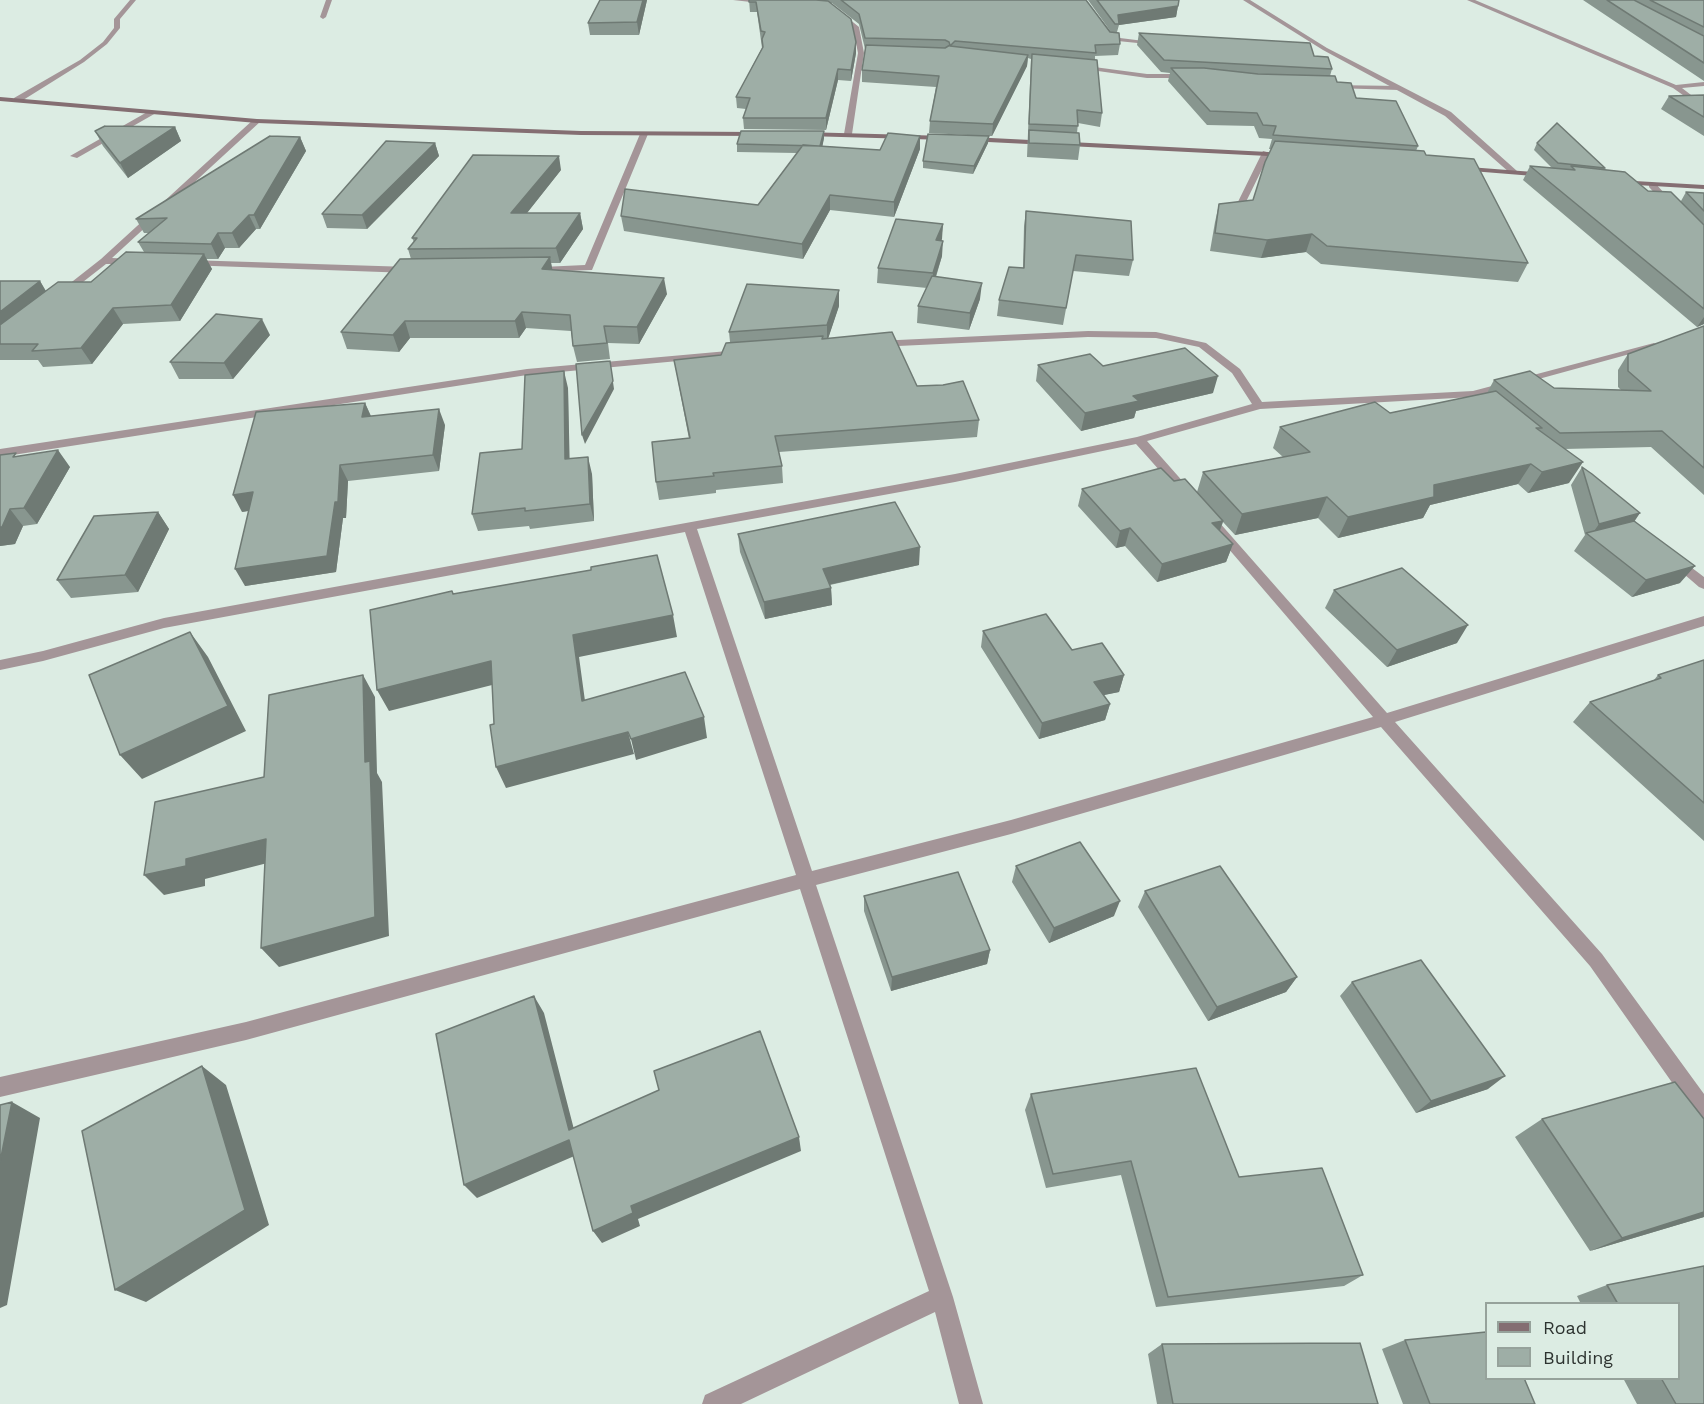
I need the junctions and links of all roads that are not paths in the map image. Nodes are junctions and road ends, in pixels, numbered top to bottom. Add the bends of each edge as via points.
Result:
1 (133, 0) edge
2 (329, 0) edge
3 (736, 0) edge
4 (1082, 0) edge
5 (1246, 0) edge
6 (1470, 0) edge
7 (777, 3) edge
8 (831, 7) edge
9 (323, 17) dead end
10 (1171, 43) edge
11 (1305, 49) edge
12 (1325, 49) junction
13 (861, 53) junction
14 (873, 53) edge
15 (1068, 66) edge
16 (1201, 77) edge
17 (1704, 84) edge
18 (1320, 85) edge
19 (1675, 87) junction
20 (1399, 88) junction
21 (0, 99) edge
22 (17, 100) junction
23 (1704, 108) edge
24 (152, 112) junction
25 (257, 121) junction
26 (644, 134) junction
27 (764, 134) edge
28 (800, 134) edge
29 (848, 134) junction
30 (955, 138) edge
31 (967, 139) edge
32 (1266, 153) junction
33 (74, 156) dead end
34 (1301, 156) edge
35 (1454, 167) edge
36 (1513, 171) junction
37 (1559, 176) edge
38 (1606, 180) edge
39 (1652, 185) junction
40 (1704, 187) edge
41 (1235, 216) edge
42 (1682, 219) edge
43 (104, 261) junction
44 (140, 262) edge
45 (175, 263) edge
46 (424, 270) edge
47 (526, 271) edge
48 (52, 302) edge
49 (1662, 344) edge
50 (868, 345) edge
51 (749, 353) edge
52 (1259, 406) junction
53 (1139, 440) junction
54 (0, 453) edge
55 (690, 525) junction
56 (1667, 553) edge
57 (1704, 584) edge
58 (1704, 621) edge
59 (0, 665) edge
60 (1384, 720) junction
61 (806, 879) junction
62 (0, 1088) edge
63 (1704, 1111) edge
64 (942, 1297) junction
65 (714, 1404) edge
66 (970, 1404) edge

1 - 22 street via 117,19 117,28 105,43
2 - 9 street
3 - 7 street
4 - 10 street via 1110,39
5 - 12 street
6 - 19 street
8 - 13 street via 856,27
11 - 12 street
12 - 20 street
13 - 14 street
13 - 29 street
15 - 16 street via 1147,76
17 - 19 street
18 - 20 street
19 - 23 street
20 - 36 street via 1448,114
21 - 22 street
22 - 24 street
24 - 25 street
24 - 33 street
25 - 26 street
25 - 43 street
26 - 27 street
26 - 47 street via 590,268
28 - 29 street
29 - 30 street
31 - 32 street
32 - 34 street
32 - 41 street
35 - 36 street
36 - 37 street
38 - 39 street
39 - 40 street
39 - 42 street
43 - 44 street
43 - 48 street
45 - 46 street
49 - 52 street via 1477,398
50 - 52 street via 1088,334 1156,335 1202,345 1236,371
51 - 54 street via 527,372
52 - 53 street
53 - 55 street via 955,478
53 - 60 street
55 - 59 street via 164,623
55 - 61 street
56 - 57 street
58 - 60 street
60 - 61 street via 1023,824
60 - 63 street via 1596,960
61 - 62 street via 246,1031
61 - 64 street
64 - 65 street
64 - 66 street

